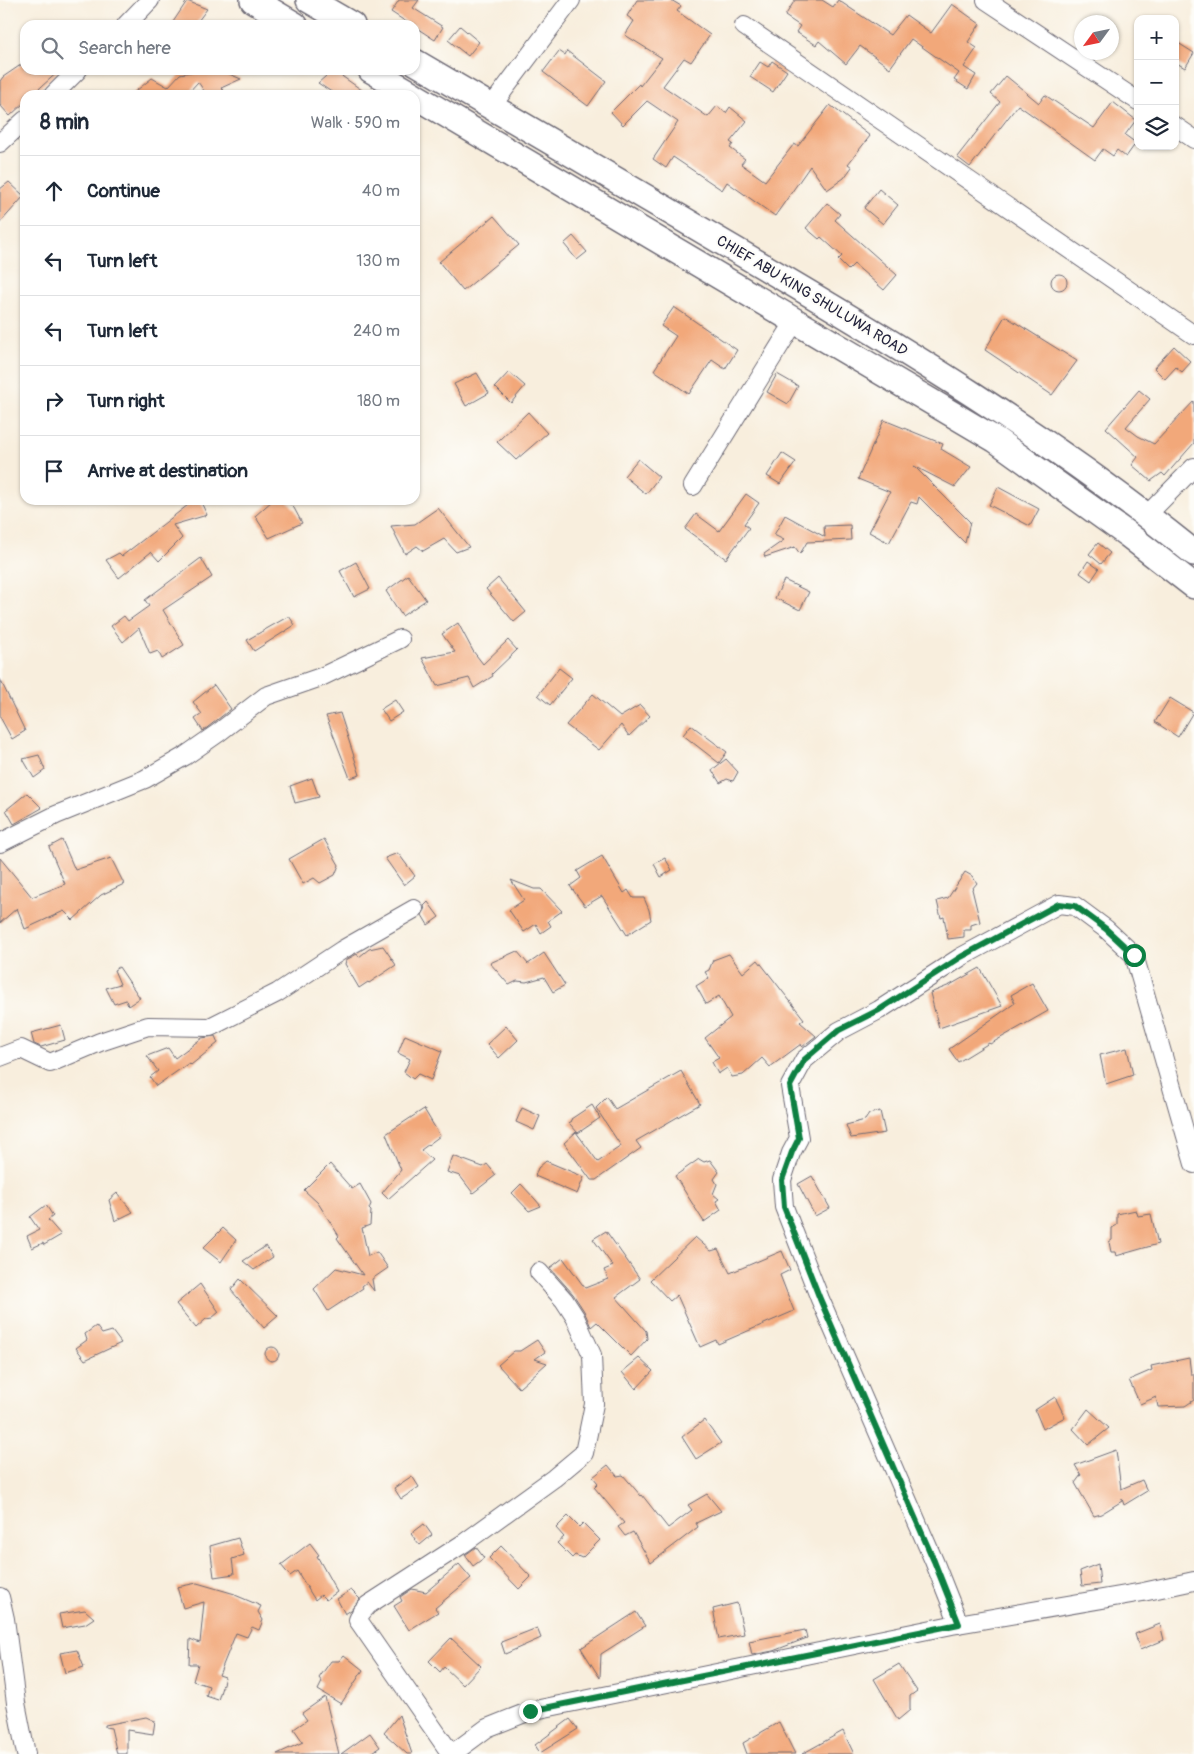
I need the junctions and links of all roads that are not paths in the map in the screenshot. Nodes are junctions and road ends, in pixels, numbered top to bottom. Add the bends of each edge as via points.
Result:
1 (150, 0) edge
2 (253, 0) edge
3 (309, 0) edge
4 (571, 0) edge
5 (986, 0) edge
6 (131, 20) edge
7 (287, 20) edge
8 (343, 20) edge
9 (744, 26) dead end
10 (420, 65) edge
11 (73, 75) edge
12 (380, 75) edge
13 (58, 90) edge
14 (406, 90) edge
15 (1134, 98) edge
16 (420, 99) edge
17 (491, 106) junction
18 (20, 124) edge
19 (1179, 129) edge
20 (1194, 139) edge
21 (0, 142) edge
22 (795, 321) junction
23 (869, 328) junction
24 (1194, 335) edge
25 (851, 354) junction
26 (1194, 467) edge
27 (693, 486) dead end
28 (1148, 515) junction
29 (1194, 553) edge
30 (1194, 586) edge
31 (400, 639) dead end
32 (0, 843) edge
33 (414, 909) dead end
34 (0, 1058) edge
35 (1194, 1164) edge
36 (539, 1272) dead end
37 (1194, 1581) edge
38 (0, 1596) edge
39 (959, 1624) junction
40 (3, 1638) edge
41 (26, 1754) edge
42 (452, 1754) edge

1 - 6 street
2 - 7 street
3 - 8 street
4 - 17 street
5 - 15 street
9 - 24 street
10 - 17 street, CHIEF ABU KING SHULUWA ROAD
11 - 13 street
12 - 14 street
16 - 22 street
17 - 23 street, CHIEF ABU KING SHULUWA ROAD
18 - 21 street
19 - 20 street
22 - 25 street
22 - 27 street
23 - 25 street
23 - 28 street, CHIEF ABU KING SHULUWA ROAD via 1009,417
25 - 30 street via 996,440
26 - 28 street
28 - 29 street, CHIEF ABU KING SHULUWA ROAD
31 - 32 street via 321,677 266,696 185,756 145,778 56,815
33 - 34 street via 342,950 277,993 210,1027 148,1026 50,1063 20,1049
35 - 39 street via 1134,955 1075,906 1059,904 961,957 879,1010 839,1030 804,1060 790,1086 799,1138 782,1180 784,1207
36 - 42 street via 564,1300 592,1355 594,1404 584,1452 554,1478 464,1542 368,1605 358,1620
37 - 39 street
38 - 40 street via 5,1619
39 - 42 street via 530,1711 487,1728
40 - 41 street

